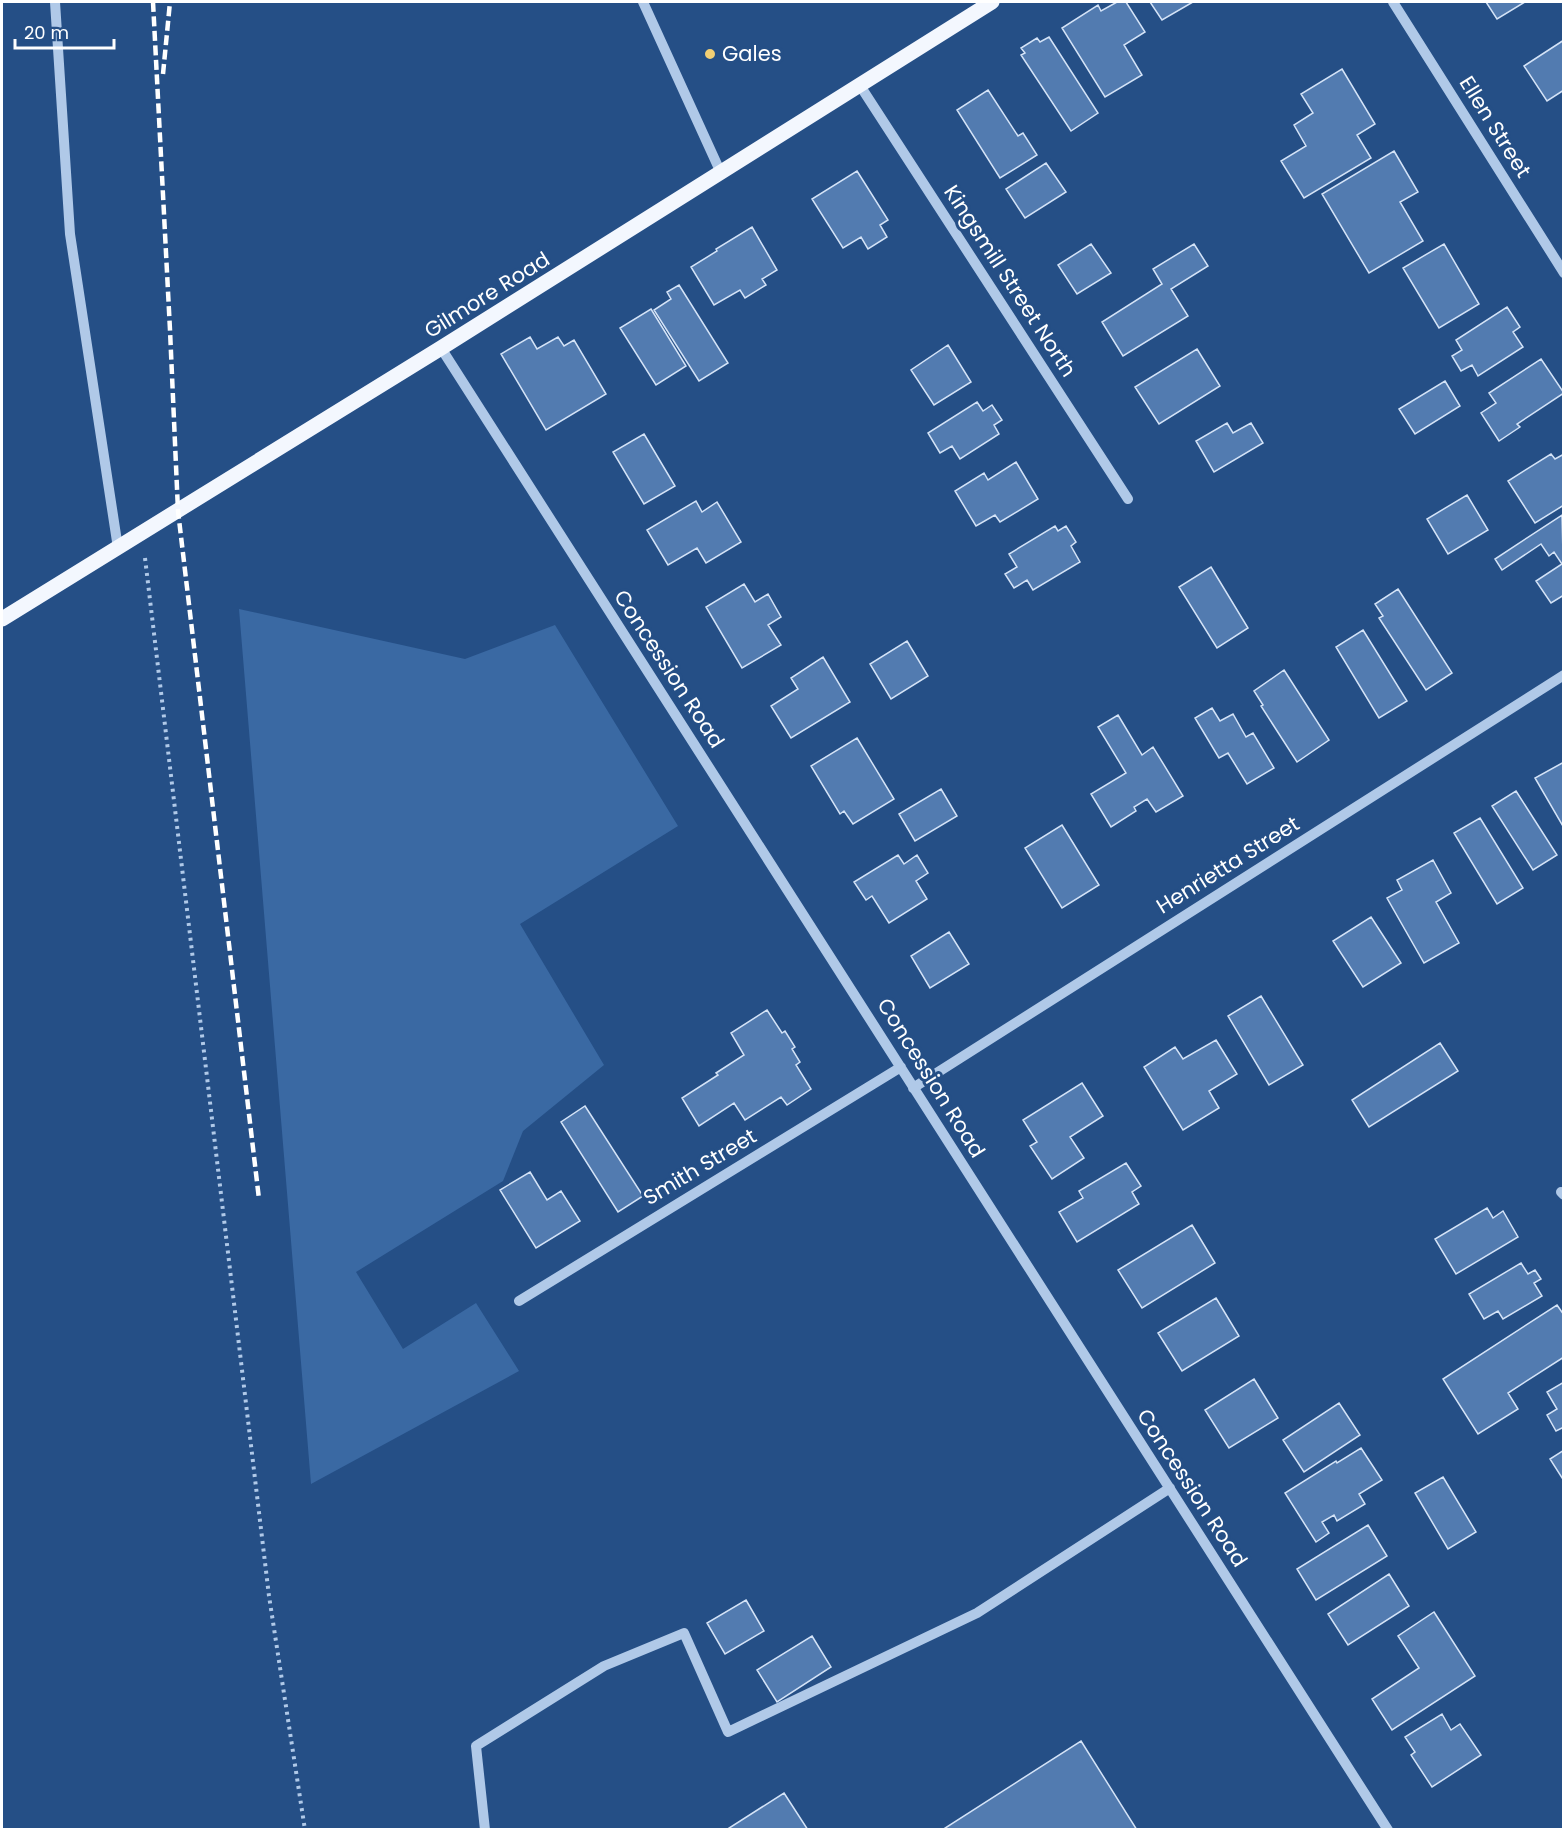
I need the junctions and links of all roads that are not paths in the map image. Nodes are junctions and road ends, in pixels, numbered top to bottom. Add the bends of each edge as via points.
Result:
1 (54, 2) edge
2 (643, 2) edge
3 (992, 2) edge
4 (1392, 2) edge
5 (860, 84) junction
6 (721, 172) junction
7 (1563, 273) edge
8 (441, 348) junction
9 (1128, 499) dead end
10 (118, 548) junction
11 (2, 619) edge
12 (1563, 675) edge
13 (901, 1067) junction
14 (913, 1088) junction
15 (519, 1300) dead end
16 (1170, 1488) junction
17 (485, 1830) edge
18 (1388, 1830) edge

1 - 10 street via 70,234
2 - 6 street
3 - 5 main road, Gilmore Road
4 - 7 street, Ellen Street
5 - 6 main road, Gilmore Road
5 - 9 street, Kingsmill Street North
6 - 8 main road, Gilmore Road
8 - 10 main road, Gilmore Road
8 - 13 street, Concession Road
10 - 11 main road, Gilmore Road
12 - 14 street, Henrietta Street
13 - 14 street, Concession Road
13 - 15 street, Smith Street
14 - 16 street, Concession Road
16 - 17 street via 977,1613 728,1732 684,1633 604,1666 476,1746
16 - 18 street, Concession Road

